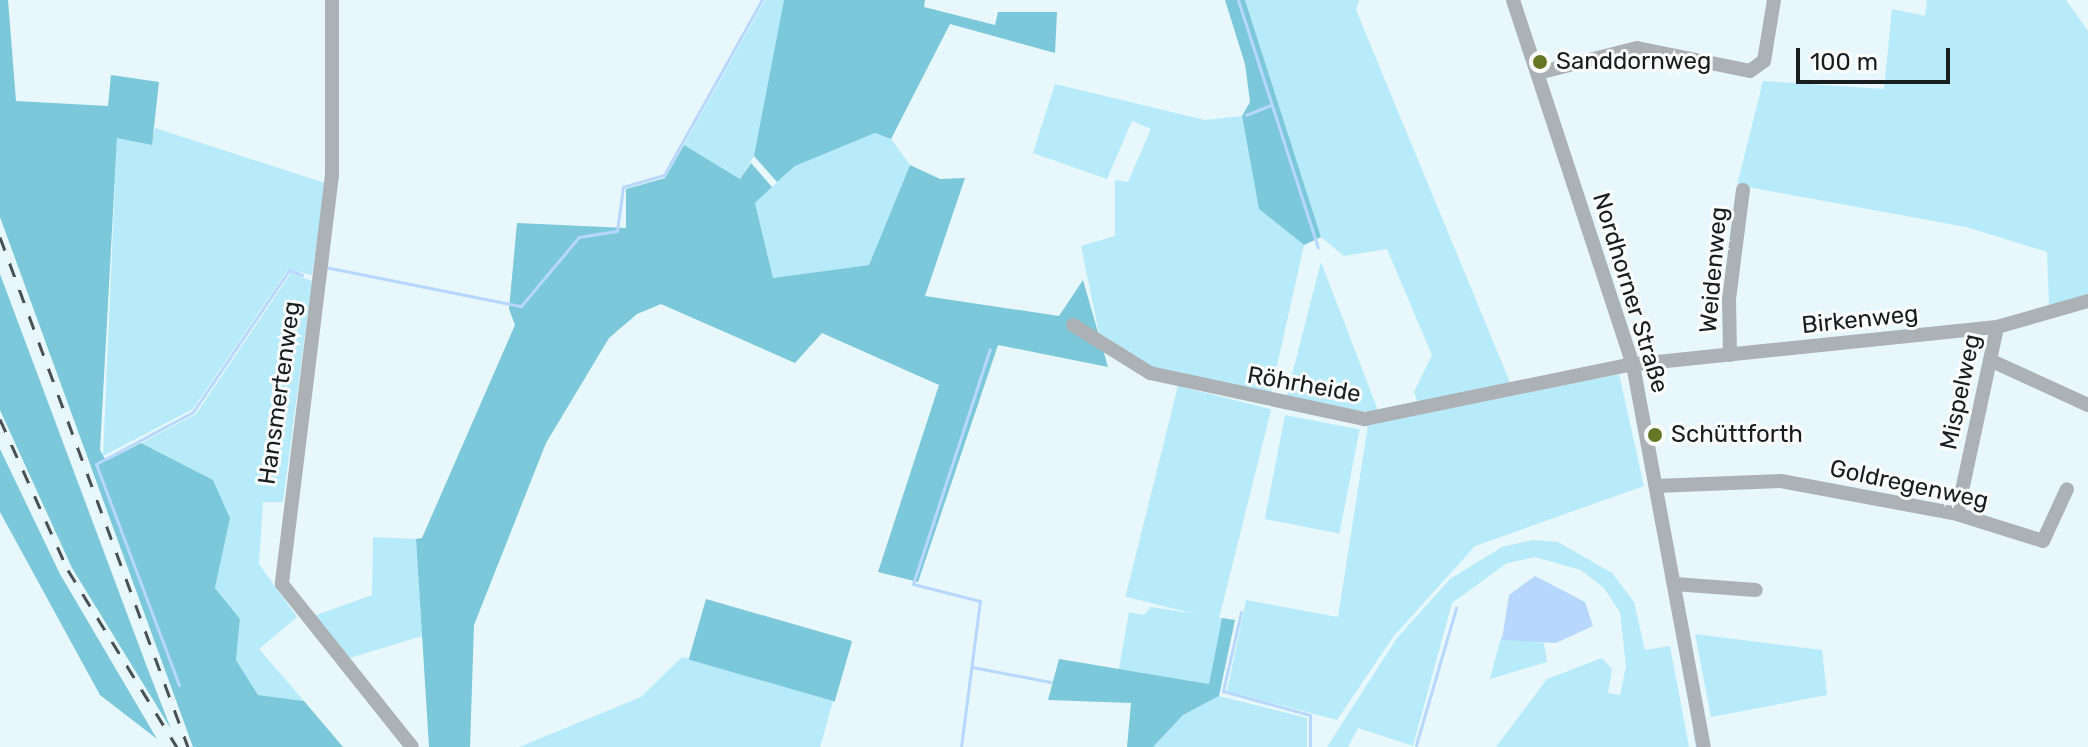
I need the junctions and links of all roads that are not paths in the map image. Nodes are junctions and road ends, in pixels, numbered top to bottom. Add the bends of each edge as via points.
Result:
1 (332, 0) edge
2 (1513, 0) edge
3 (1774, 0) edge
4 (1538, 73) junction
5 (1743, 190) dead end
6 (2088, 301) edge
7 (1073, 325) dead end
8 (1997, 327) junction
9 (1730, 355) junction
10 (1994, 362) junction
11 (1633, 365) junction
12 (2088, 405) edge
13 (1656, 486) junction
14 (2067, 489) dead end
15 (1957, 514) junction
16 (1674, 584) junction
17 (1756, 590) dead end
18 (412, 747) edge
19 (1704, 747) edge

1 - 18 street, Hansmertenweg via 332,175 282,584
2 - 4 street, Nordhorner Straße
3 - 4 street via 1758,68 1637,48
4 - 11 street, Nordhorner Straße
5 - 9 street, Weidenweg via 1729,299
6 - 8 street, Birkenweg
7 - 11 street, Röhrheide via 1150,373 1365,419
8 - 9 street, Birkenweg
8 - 10 street, Mispelweg
9 - 11 street, Birkenweg
10 - 12 street
10 - 15 street, Mispelweg
11 - 13 street, Nordhorner Straße
13 - 15 street, Goldregenweg via 1781,481
13 - 16 street, Nordhorner Straße
14 - 15 street, Goldregenweg via 2046,541
16 - 17 street
16 - 19 street, Nordhorner Straße

